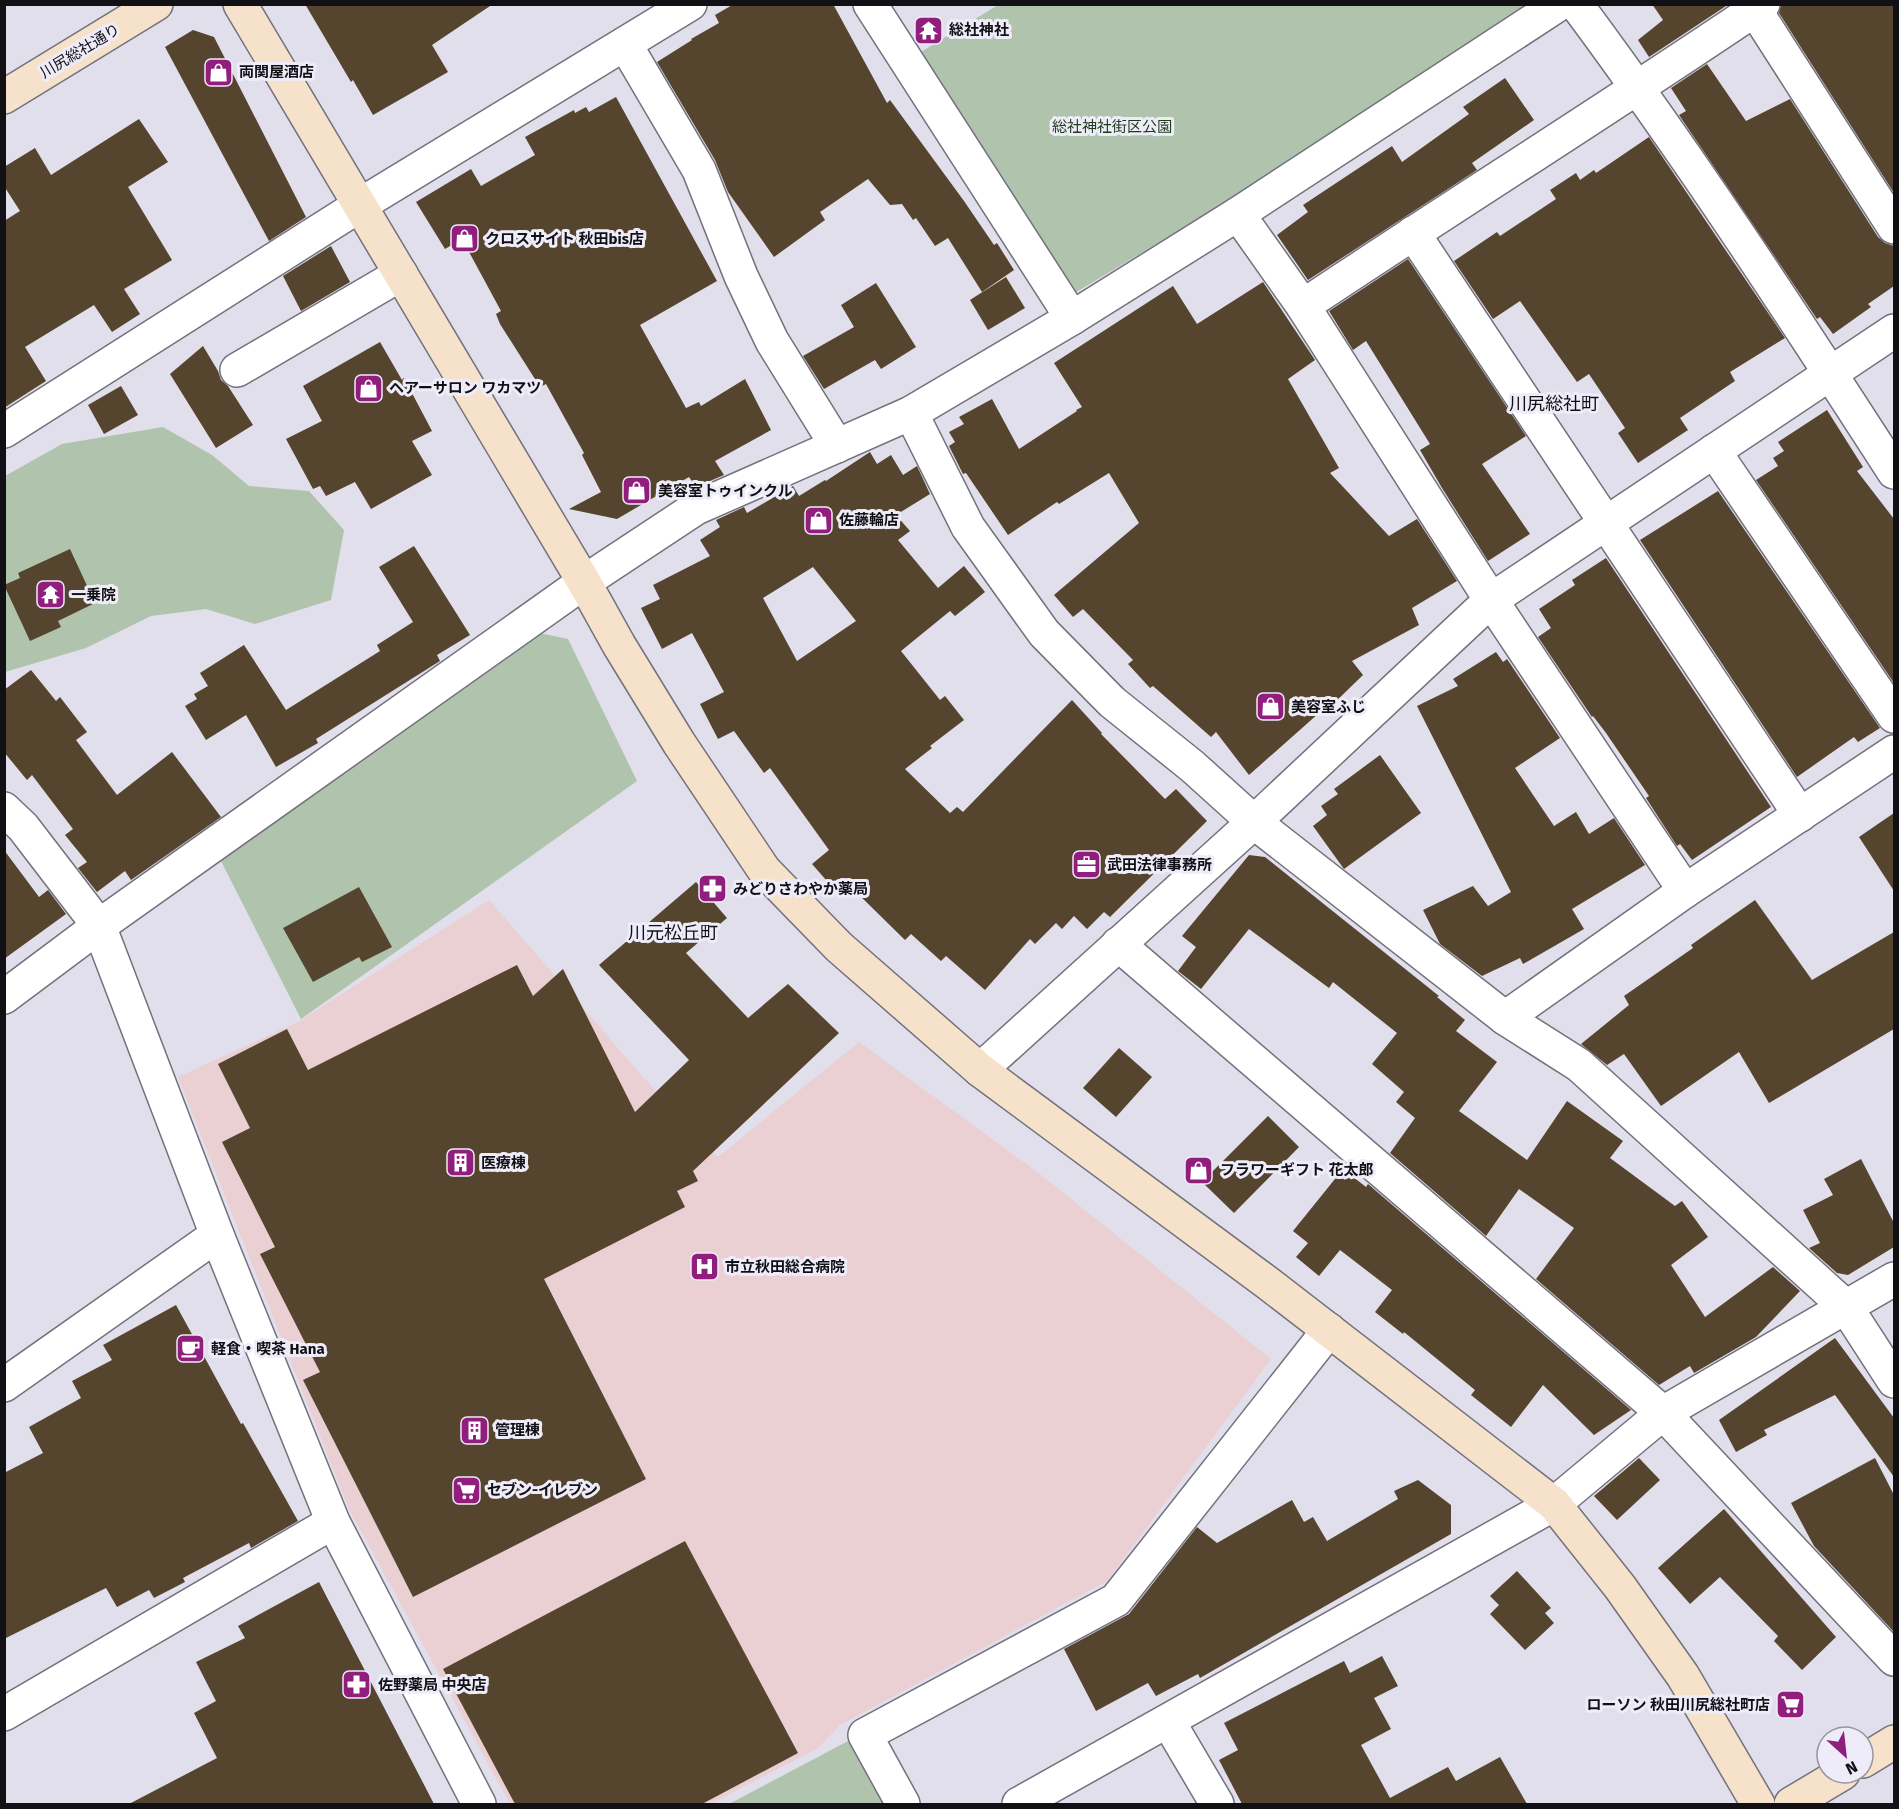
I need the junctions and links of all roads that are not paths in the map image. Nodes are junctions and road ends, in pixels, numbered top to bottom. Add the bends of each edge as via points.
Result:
1 (156, 4) edge
2 (240, 4) edge
3 (690, 4) edge
4 (870, 4) edge
5 (1559, 4) edge
6 (1576, 4) edge
7 (1759, 7) edge
8 (625, 44) junction
9 (1639, 89) junction
10 (4, 97) edge
11 (360, 205) junction
12 (1238, 214) junction
13 (1894, 226) edge
14 (1413, 233) junction
15 (401, 274) junction
16 (1303, 306) junction
17 (1072, 318) junction
18 (1894, 331) edge
19 (237, 370) dead end
20 (1830, 373) junction
21 (911, 413) junction
22 (4, 431) edge
23 (837, 446) junction
24 (1714, 451) junction
25 (1894, 472) edge
26 (1606, 523) junction
27 (584, 582) junction
28 (1491, 600) junction
29 (1894, 716) edge
30 (1894, 753) edge
31 (4, 809) edge
32 (1800, 815) junction
33 (1254, 822) junction
34 (1684, 891) junction
35 (99, 926) junction
36 (1118, 944) junction
37 (4, 998) edge
38 (1505, 1017) junction
39 (980, 1070) junction
40 (217, 1235) junction
41 (1894, 1279) edge
42 (1846, 1307) junction
43 (1329, 1330) junction
44 (1894, 1381) edge
45 (4, 1385) edge
46 (1663, 1413) junction
47 (1554, 1504) junction
48 (333, 1522) junction
49 (1894, 1659) edge
50 (4, 1714) edge
51 (1168, 1721) junction
52 (1894, 1742) edge
53 (1875, 1754) edge
54 (1823, 1785) edge
55 (479, 1804) edge
56 (903, 1804) edge
57 (1019, 1804) edge
58 (1217, 1804) edge
59 (1758, 1804) edge
60 (1791, 1804) edge

1 - 10 street, 川尻総社通り
2 - 11 street
3 - 8 street
4 - 17 street
5 - 12 street
6 - 9 street
7 - 9 street
7 - 13 street
8 - 11 street
8 - 23 street via 699,170 772,341
9 - 14 street
9 - 20 street
11 - 15 street
11 - 22 street
12 - 16 street
12 - 17 street
14 - 16 street
14 - 26 street
15 - 19 street
15 - 27 street
16 - 28 street
17 - 21 street
18 - 20 street
20 - 24 street
20 - 25 street
21 - 23 street
21 - 33 street via 968,527 1044,633 1112,702
23 - 27 street via 696,508
24 - 26 street
24 - 29 street
26 - 28 street
26 - 32 street
27 - 35 street
27 - 39 street via 679,743 764,870 839,947
28 - 33 street
28 - 34 street
30 - 32 street
31 - 35 street via 23,827
32 - 34 street
33 - 36 street
33 - 38 street
34 - 38 street
35 - 37 street
35 - 40 street
36 - 39 street
36 - 46 street
38 - 42 street via 1579,1065
39 - 43 street
40 - 45 street
40 - 48 street
41 - 42 street
42 - 44 street
42 - 46 street
43 - 47 street
43 - 56 street via 1116,1600 865,1735
46 - 47 street
46 - 49 street
47 - 51 street
47 - 59 street via 1683,1676
48 - 50 street
48 - 55 street
51 - 57 street
51 - 58 street
52 - 53 street
54 - 60 street

